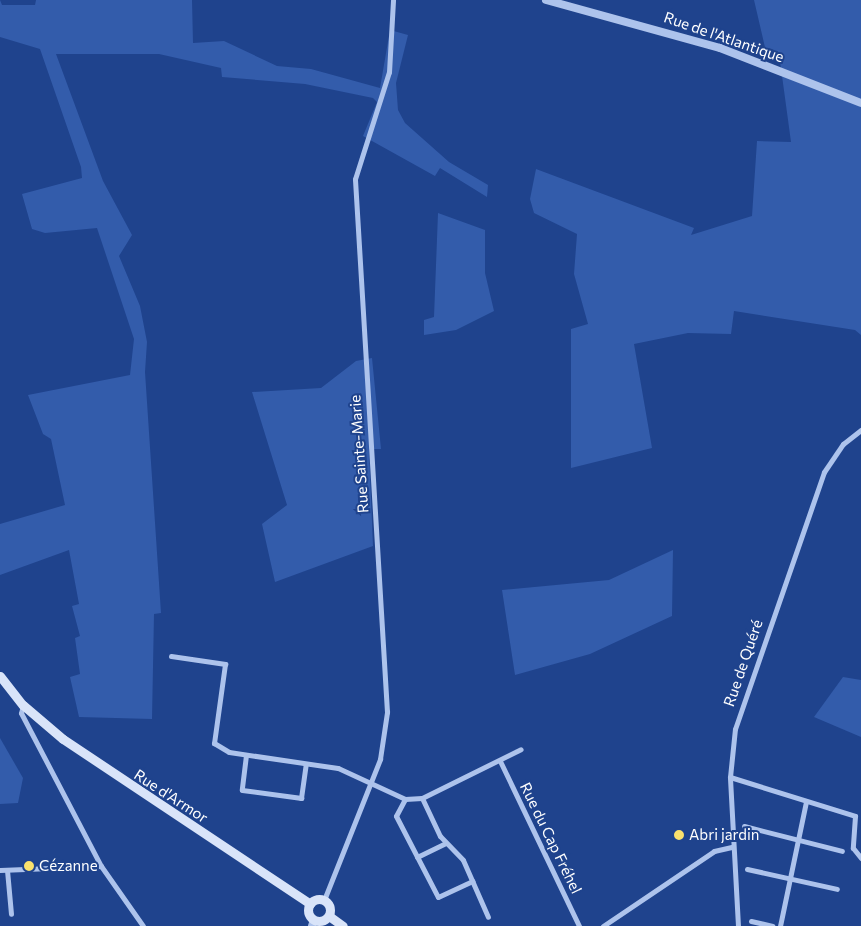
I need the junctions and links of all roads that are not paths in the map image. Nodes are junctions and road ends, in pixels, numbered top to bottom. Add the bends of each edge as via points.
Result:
1 (393, 0) edge
2 (546, 0) edge
3 (861, 103) edge
4 (861, 430) edge
5 (172, 656) dead end
6 (0, 676) edge
7 (23, 705) junction
8 (521, 749) dead end
9 (246, 755) junction
10 (500, 761) junction
11 (306, 764) junction
12 (730, 777) junction
13 (372, 782) junction
14 (422, 798) junction
15 (405, 799) junction
16 (806, 802) junction
17 (744, 826) dead end
18 (798, 842) junction
19 (446, 843) junction
20 (732, 847) junction
21 (842, 851) dead end
22 (417, 857) junction
23 (861, 858) edge
24 (101, 866) junction
25 (747, 869) dead end
26 (0, 870) edge
27 (7, 870) junction
28 (790, 879) junction
29 (472, 881) junction
30 (837, 889) dead end
31 (324, 900) junction
32 (310, 904) junction
33 (11, 914) dead end
34 (329, 916) junction
35 (488, 917) dead end
36 (751, 921) dead end
37 (313, 923) edge
38 (143, 926) edge
39 (343, 926) edge
40 (579, 926) edge
41 (603, 926) edge
42 (738, 926) edge
43 (772, 926) edge
44 (780, 926) edge

1 - 13 street, Rue Sainte-Marie via 389,72 355,179 387,712
2 - 3 street, Rue de l'Atlantique via 720,48
4 - 12 street, Rue de Quéré via 843,444 819,483 744,697
5 - 9 street via 225,664 214,743
6 - 7 main road, Rue d'Armor
7 - 24 street via 21,713
7 - 32 main road, Rue d'Armor via 104,769
8 - 10 street
9 - 11 street
9 - 11 street via 242,790 301,798
10 - 14 street
10 - 40 street, Rue du Cap Fréhel
11 - 13 street via 338,768
12 - 16 street
12 - 20 street, Rue de Quéré
13 - 15 street
13 - 31 street, Rue Sainte-Marie
14 - 15 street
14 - 19 street
15 - 22 street via 396,816
16 - 18 street
16 - 23 street via 856,816 853,848
17 - 18 street
18 - 21 street
18 - 28 street
19 - 22 street
19 - 29 street via 463,860
20 - 41 street via 714,852
20 - 42 street, Rue de Quéré
22 - 29 street via 438,897
24 - 27 street
24 - 38 street
25 - 28 street
26 - 27 street
27 - 33 street
28 - 30 street
28 - 44 street
29 - 35 street
31 - 32 main road
31 - 34 main road via 329,905
32 - 37 main road via 308,912
34 - 37 main road
34 - 39 main road
36 - 43 street

